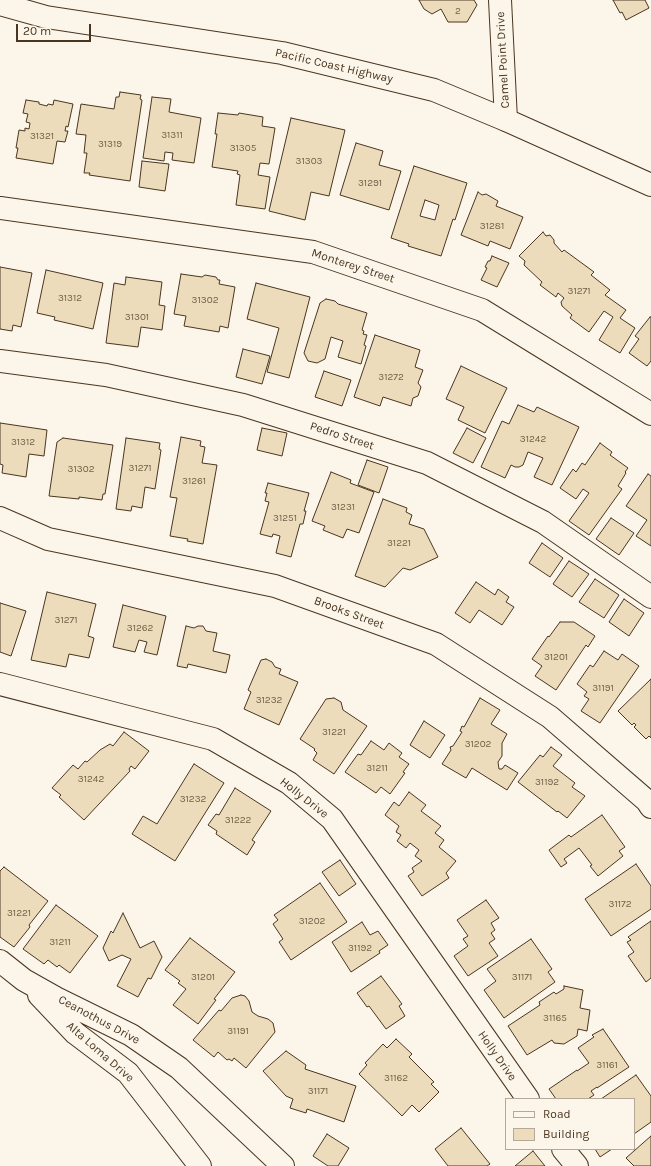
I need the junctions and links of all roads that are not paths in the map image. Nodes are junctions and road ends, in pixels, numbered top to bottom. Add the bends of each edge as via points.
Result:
1 (500, 0) edge
2 (0, 4) edge
3 (506, 120) junction
4 (651, 185) edge
5 (0, 208) edge
6 (0, 361) edge
7 (651, 414) edge
8 (0, 518) edge
9 (651, 597) edge
10 (0, 684) edge
11 (651, 807) edge
12 (0, 961) edge
13 (24, 980) junction
14 (527, 1098) edge
15 (564, 1150) edge
16 (200, 1166) edge
17 (283, 1166) edge
18 (577, 1166) edge

1 - 3 main road, Camel Point Drive
2 - 3 main road, Pacific Coast Highway via 46,17 282,53 434,90
3 - 4 main road, Pacific Coast Highway
5 - 7 main road, Monterey Street via 312,252 482,310
6 - 9 main road, Pedro Street via 106,374 243,405 426,463 543,522
8 - 11 main road, Brooks Street via 48,539 275,586 436,644 550,716
10 - 14 main road, Holly Drive via 213,739 289,783 332,819
12 - 13 main road, Ceanothus Drive
13 - 16 main road, Alta Loma Drive via 75,1033 128,1073
13 - 17 main road, Ceanothus Drive via 131,1034 179,1068
15 - 18 main road

